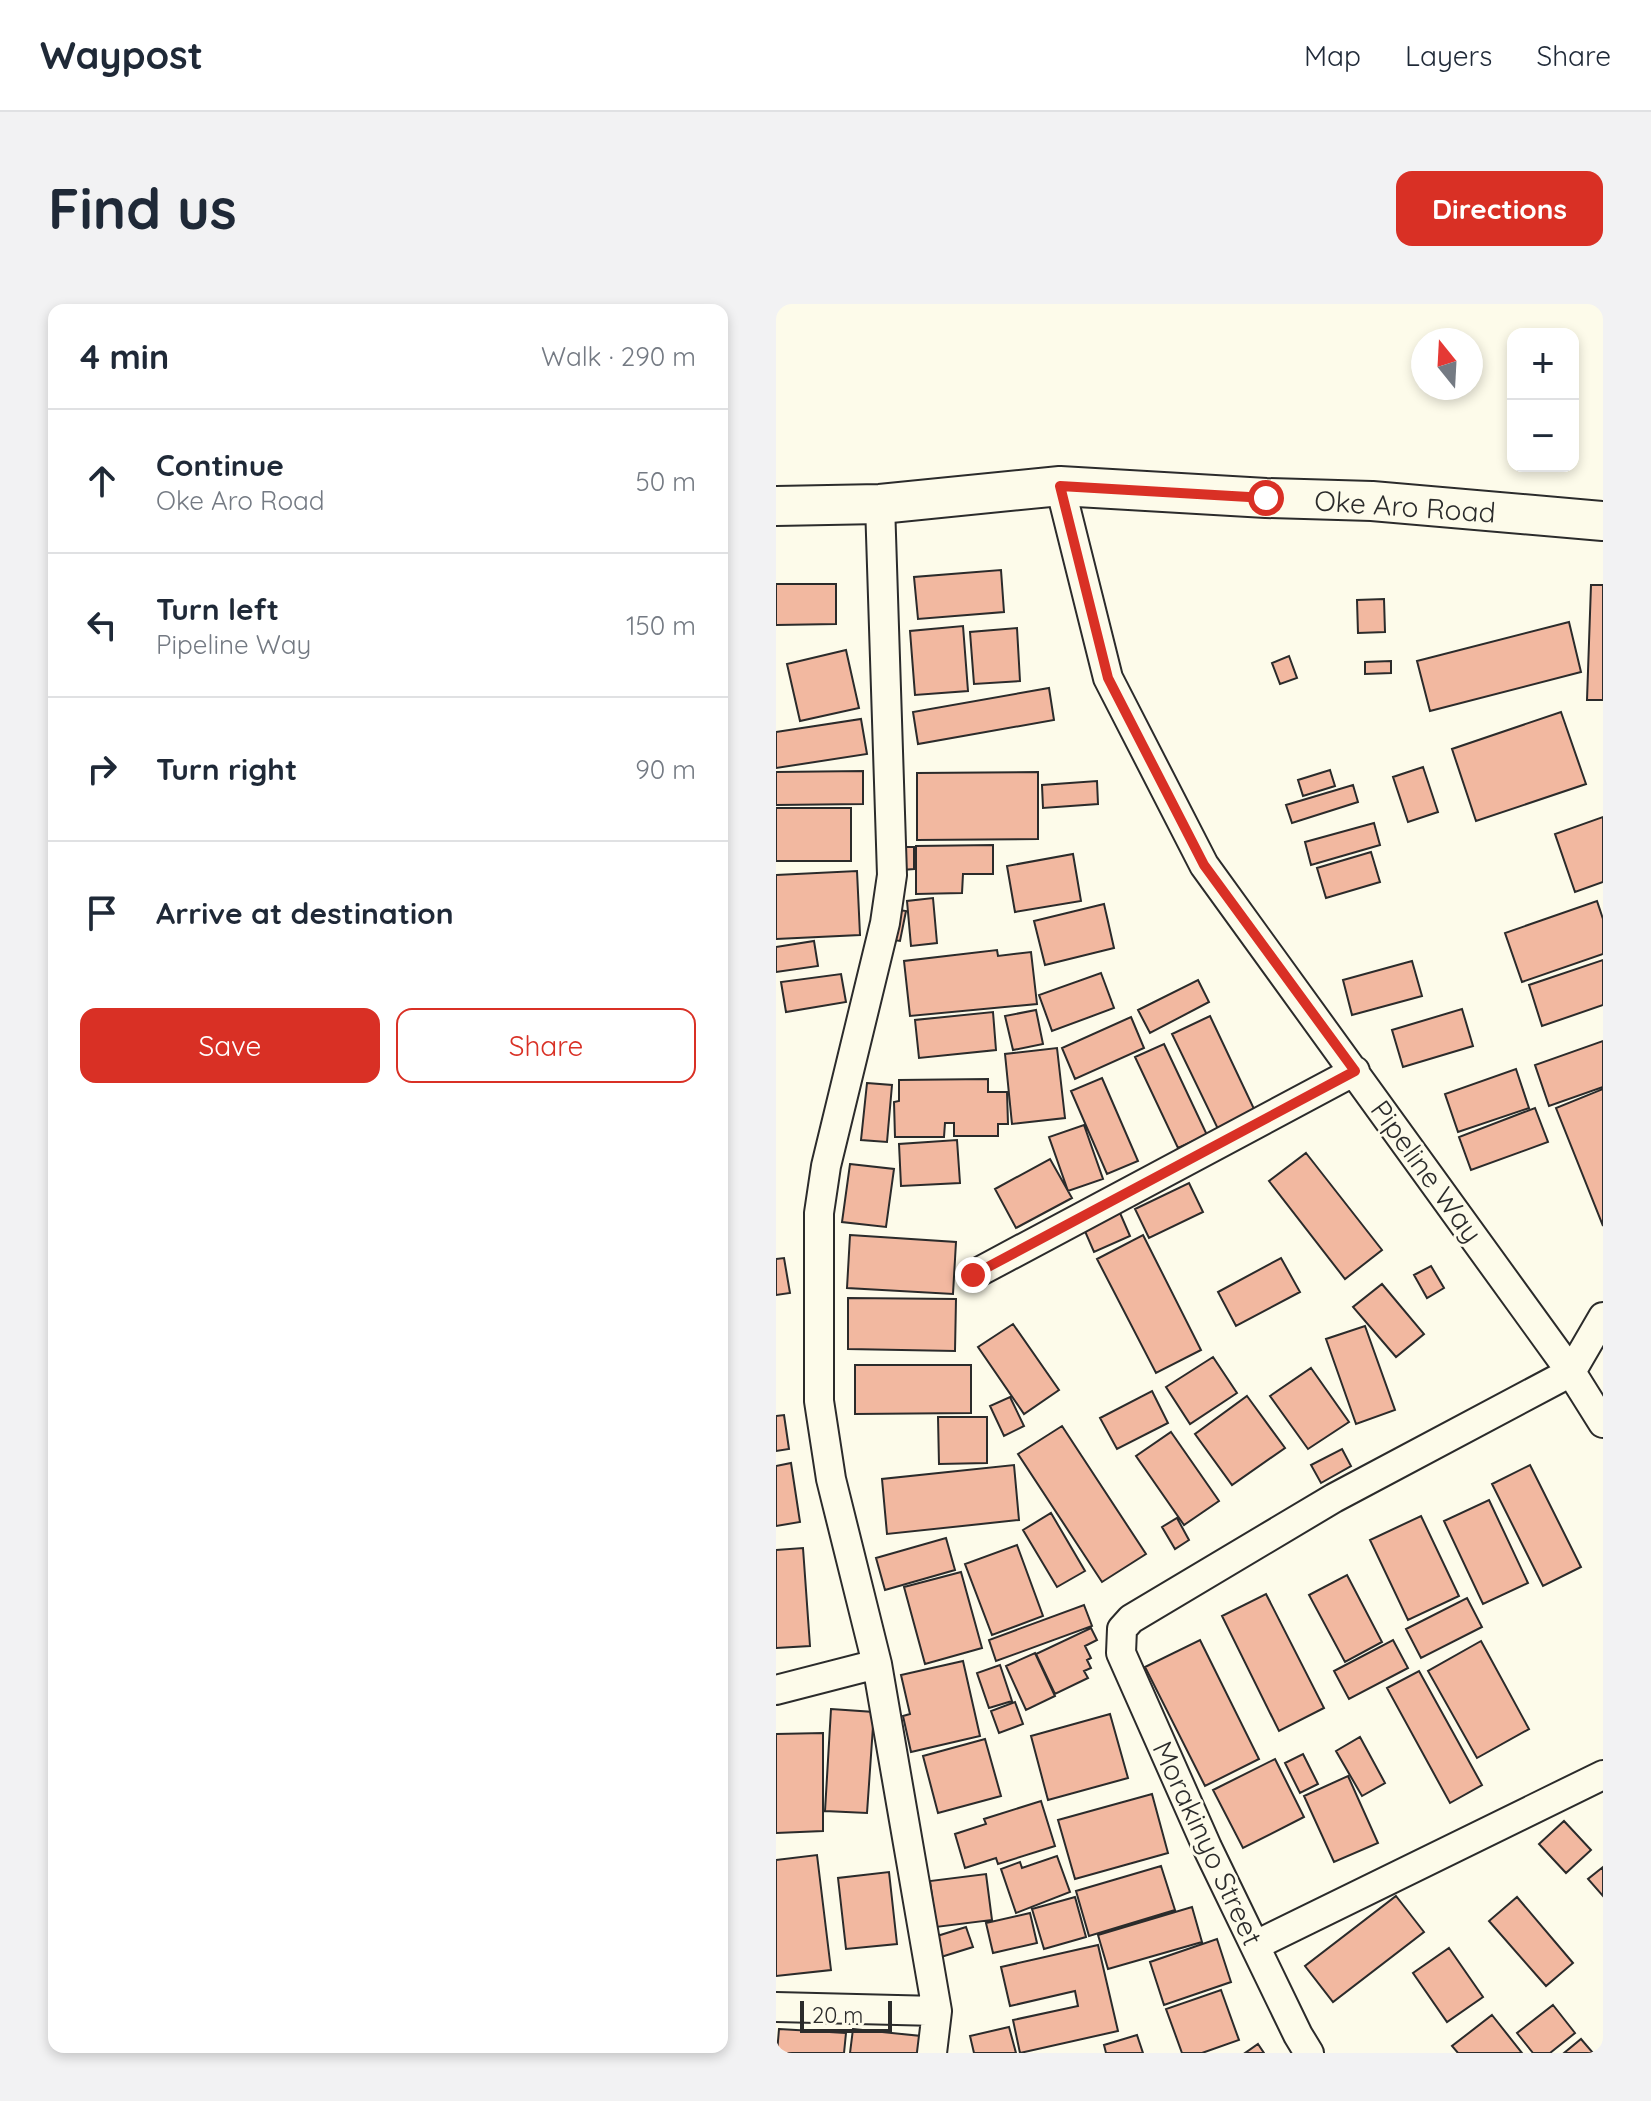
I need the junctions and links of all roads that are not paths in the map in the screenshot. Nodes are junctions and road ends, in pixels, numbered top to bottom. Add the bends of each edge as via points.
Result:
1 (1060, 486) junction
2 (880, 504) junction
3 (776, 506) edge
4 (1603, 521) edge
5 (1355, 1071) junction
6 (973, 1275) dead end
7 (1603, 1317) edge
8 (1571, 1372) junction
9 (1603, 1423) edge
10 (877, 1664) junction
11 (776, 1690) edge
12 (1603, 1775) edge
13 (1256, 1945) junction
14 (776, 2007) edge
15 (937, 2011) junction
16 (932, 2053) edge
17 (1309, 2053) edge

1 - 2 main road, Oke Aro Road
1 - 4 main road, Oke Aro Road via 1372,501
1 - 5 street, Pipeline Way via 1108,678 1204,865
2 - 3 main road, Oke Aro Road
2 - 10 street via 892,875 819,1213 819,1401 824,1442
5 - 6 street
5 - 8 street, Pipeline Way
7 - 8 street
8 - 9 street, Pipeline Way
8 - 13 street, Morakinyo Street via 1334,1498 1122,1629 1121,1653
10 - 11 street
10 - 15 street
12 - 13 street
13 - 17 street, Morakinyo Street
14 - 15 street
15 - 16 street

